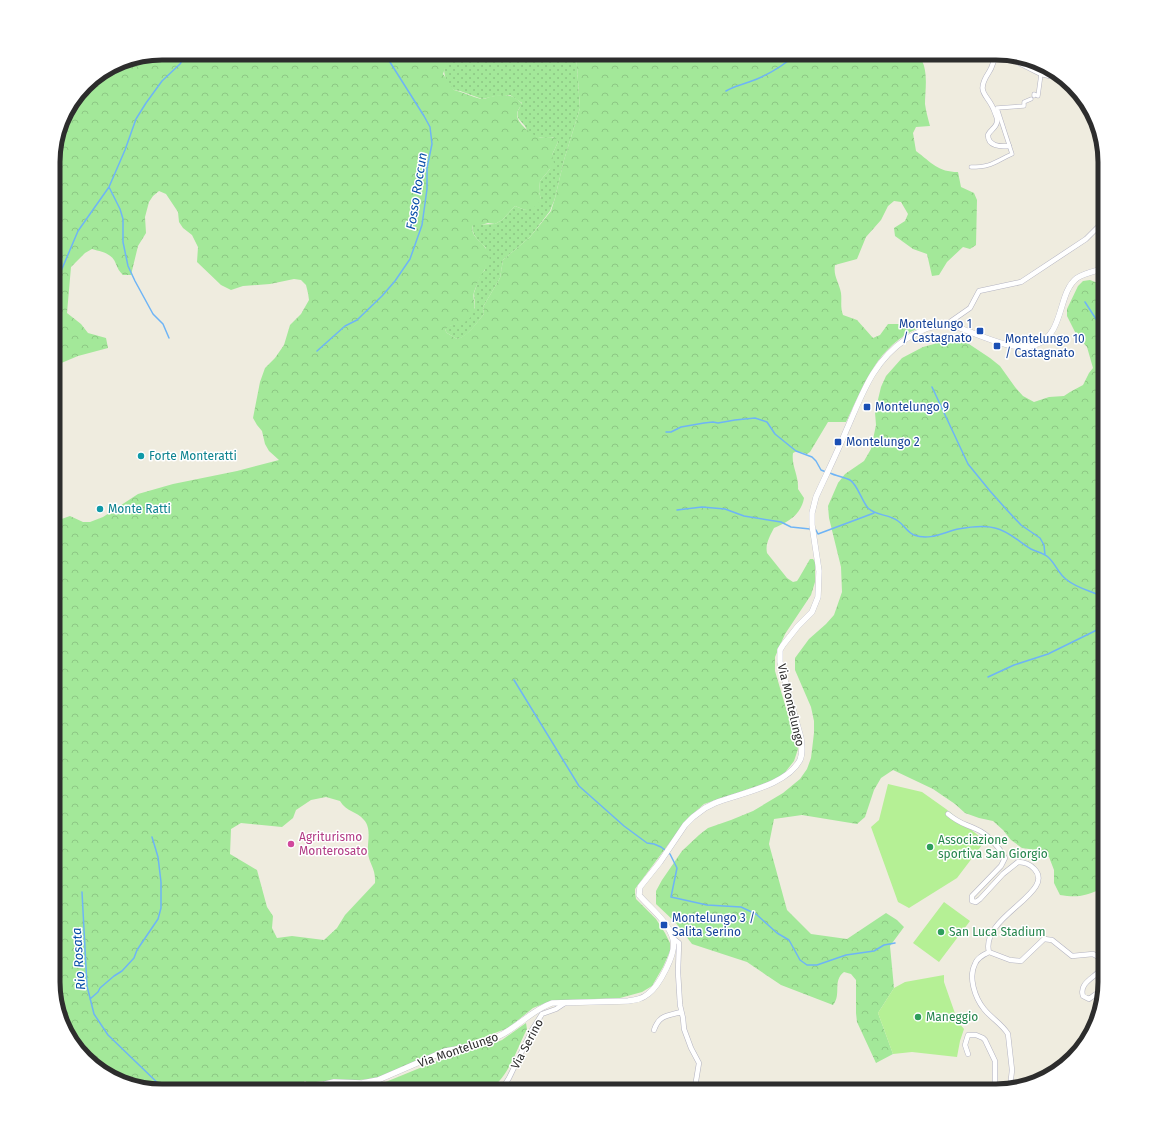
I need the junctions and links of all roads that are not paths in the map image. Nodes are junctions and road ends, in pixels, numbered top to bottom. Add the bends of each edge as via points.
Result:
1 (994, 60) edge
2 (1017, 62) edge
3 (1042, 74) junction
4 (1050, 76) edge
5 (1009, 146) junction
6 (971, 167) dead end
7 (1098, 227) edge
8 (1098, 270) edge
9 (947, 324) junction
10 (948, 814) dead end
11 (674, 939) junction
12 (989, 952) junction
13 (1098, 957) edge
14 (1098, 971) edge
15 (1097, 994) edge
16 (565, 1003) junction
17 (681, 1012) junction
18 (654, 1030) dead end
19 (968, 1054) dead end
20 (1011, 1083) edge
21 (325, 1084) edge
22 (505, 1084) edge
23 (696, 1084) edge
24 (995, 1084) edge

1 - 5 street via 982,89 997,120 988,134 988,140 996,145
2 - 3 street
3 - 4 street
3 - 5 street via 1038,96 1034,94 1024,102 1024,106 997,108
5 - 6 street via 1012,154 994,164
7 - 9 street via 1086,239 1021,282 979,291 970,308
8 - 9 street via 1083,275 1071,285 1050,336 1036,345 1018,348
9 - 11 street, Via Montelungo via 919,331 890,351 879,364 871,375 816,497 812,525 819,572 818,597 812,612 783,645 780,656 801,738 800,760 779,780 715,803 693,817 640,886 639,895 661,918
10 - 12 street via 958,822 981,832 996,845 1004,858 1001,866 972,896 972,901 980,899 1018,862 1028,864 1038,875 1038,884 1031,893 994,929
11 - 16 street, Via Montelungo via 666,969 654,989 639,1000
11 - 17 street via 680,948 678,994
12 - 13 street via 1010,960 1021,961 1044,940 1052,940 1072,956 1093,954
12 - 20 street via 980,957 975,964 974,986 983,1008 1008,1034 1012,1070
14 - 15 street via 1081,991 1083,996 1089,999
16 - 21 street, Via Montelungo via 552,1003 541,1007 499,1036 445,1051 378,1080
16 - 22 street, Via Serino via 542,1014
17 - 18 street via 664,1016 657,1022
17 - 23 street via 688,1042 699,1064
19 - 24 street via 965,1045 968,1036 976,1035 983,1038 995,1061

